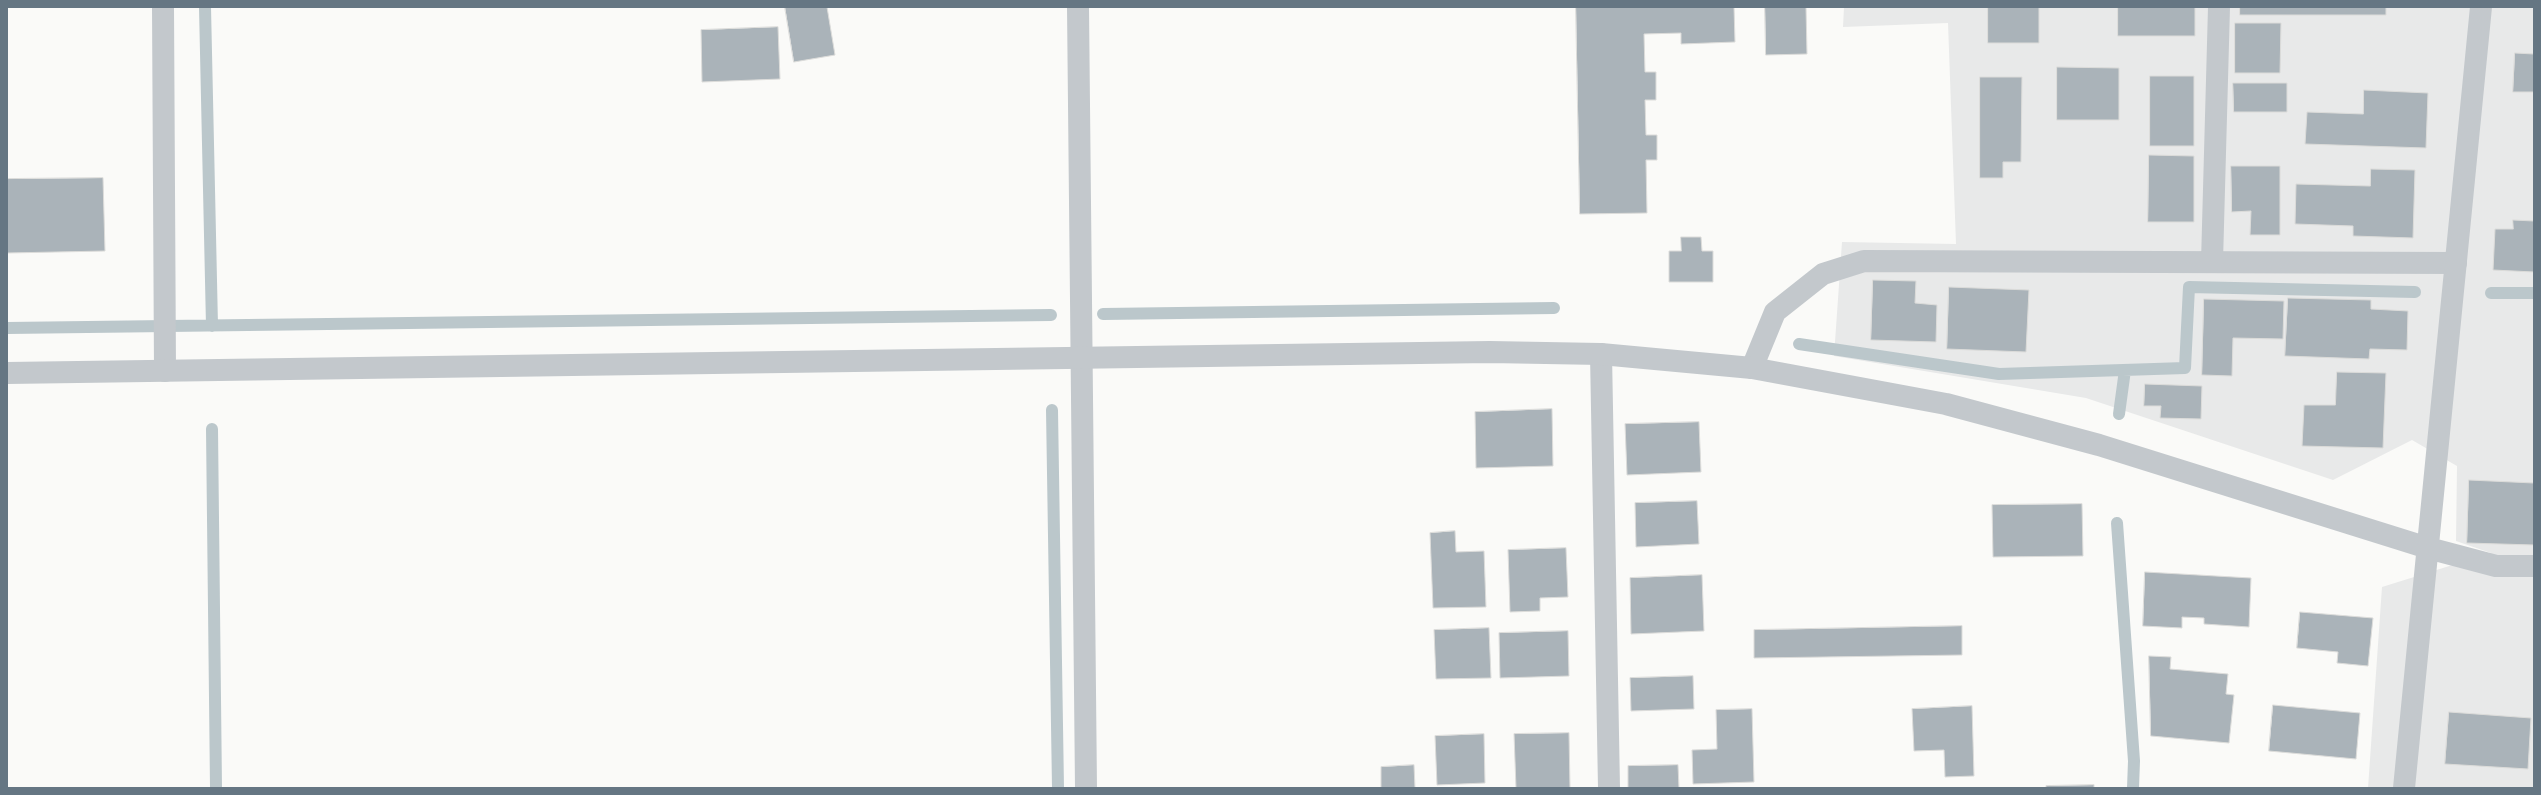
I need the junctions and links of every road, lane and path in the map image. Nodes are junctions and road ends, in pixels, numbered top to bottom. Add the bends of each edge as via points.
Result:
1 (163, 7) edge
2 (1078, 7) edge
3 (2219, 7) edge
4 (2482, 7) edge
5 (2212, 262) junction
6 (2456, 263) junction
7 (1601, 354) junction
8 (1082, 359) junction
9 (1752, 368) junction
10 (165, 371) junction
11 (7, 373) edge
12 (2428, 548) junction
13 (2534, 566) edge
14 (1086, 788) edge
15 (1609, 788) edge
16 (2404, 788) edge

1 - 10 street
2 - 8 street
3 - 5 street
4 - 6 street
5 - 6 street
5 - 9 street via 1864,261 1823,274 1774,312
6 - 12 street
7 - 8 street via 1490,352
7 - 9 street
7 - 15 street
8 - 10 street
8 - 14 street
9 - 12 street via 1946,404 2084,440
10 - 11 street
12 - 13 street via 2496,566
12 - 16 street

